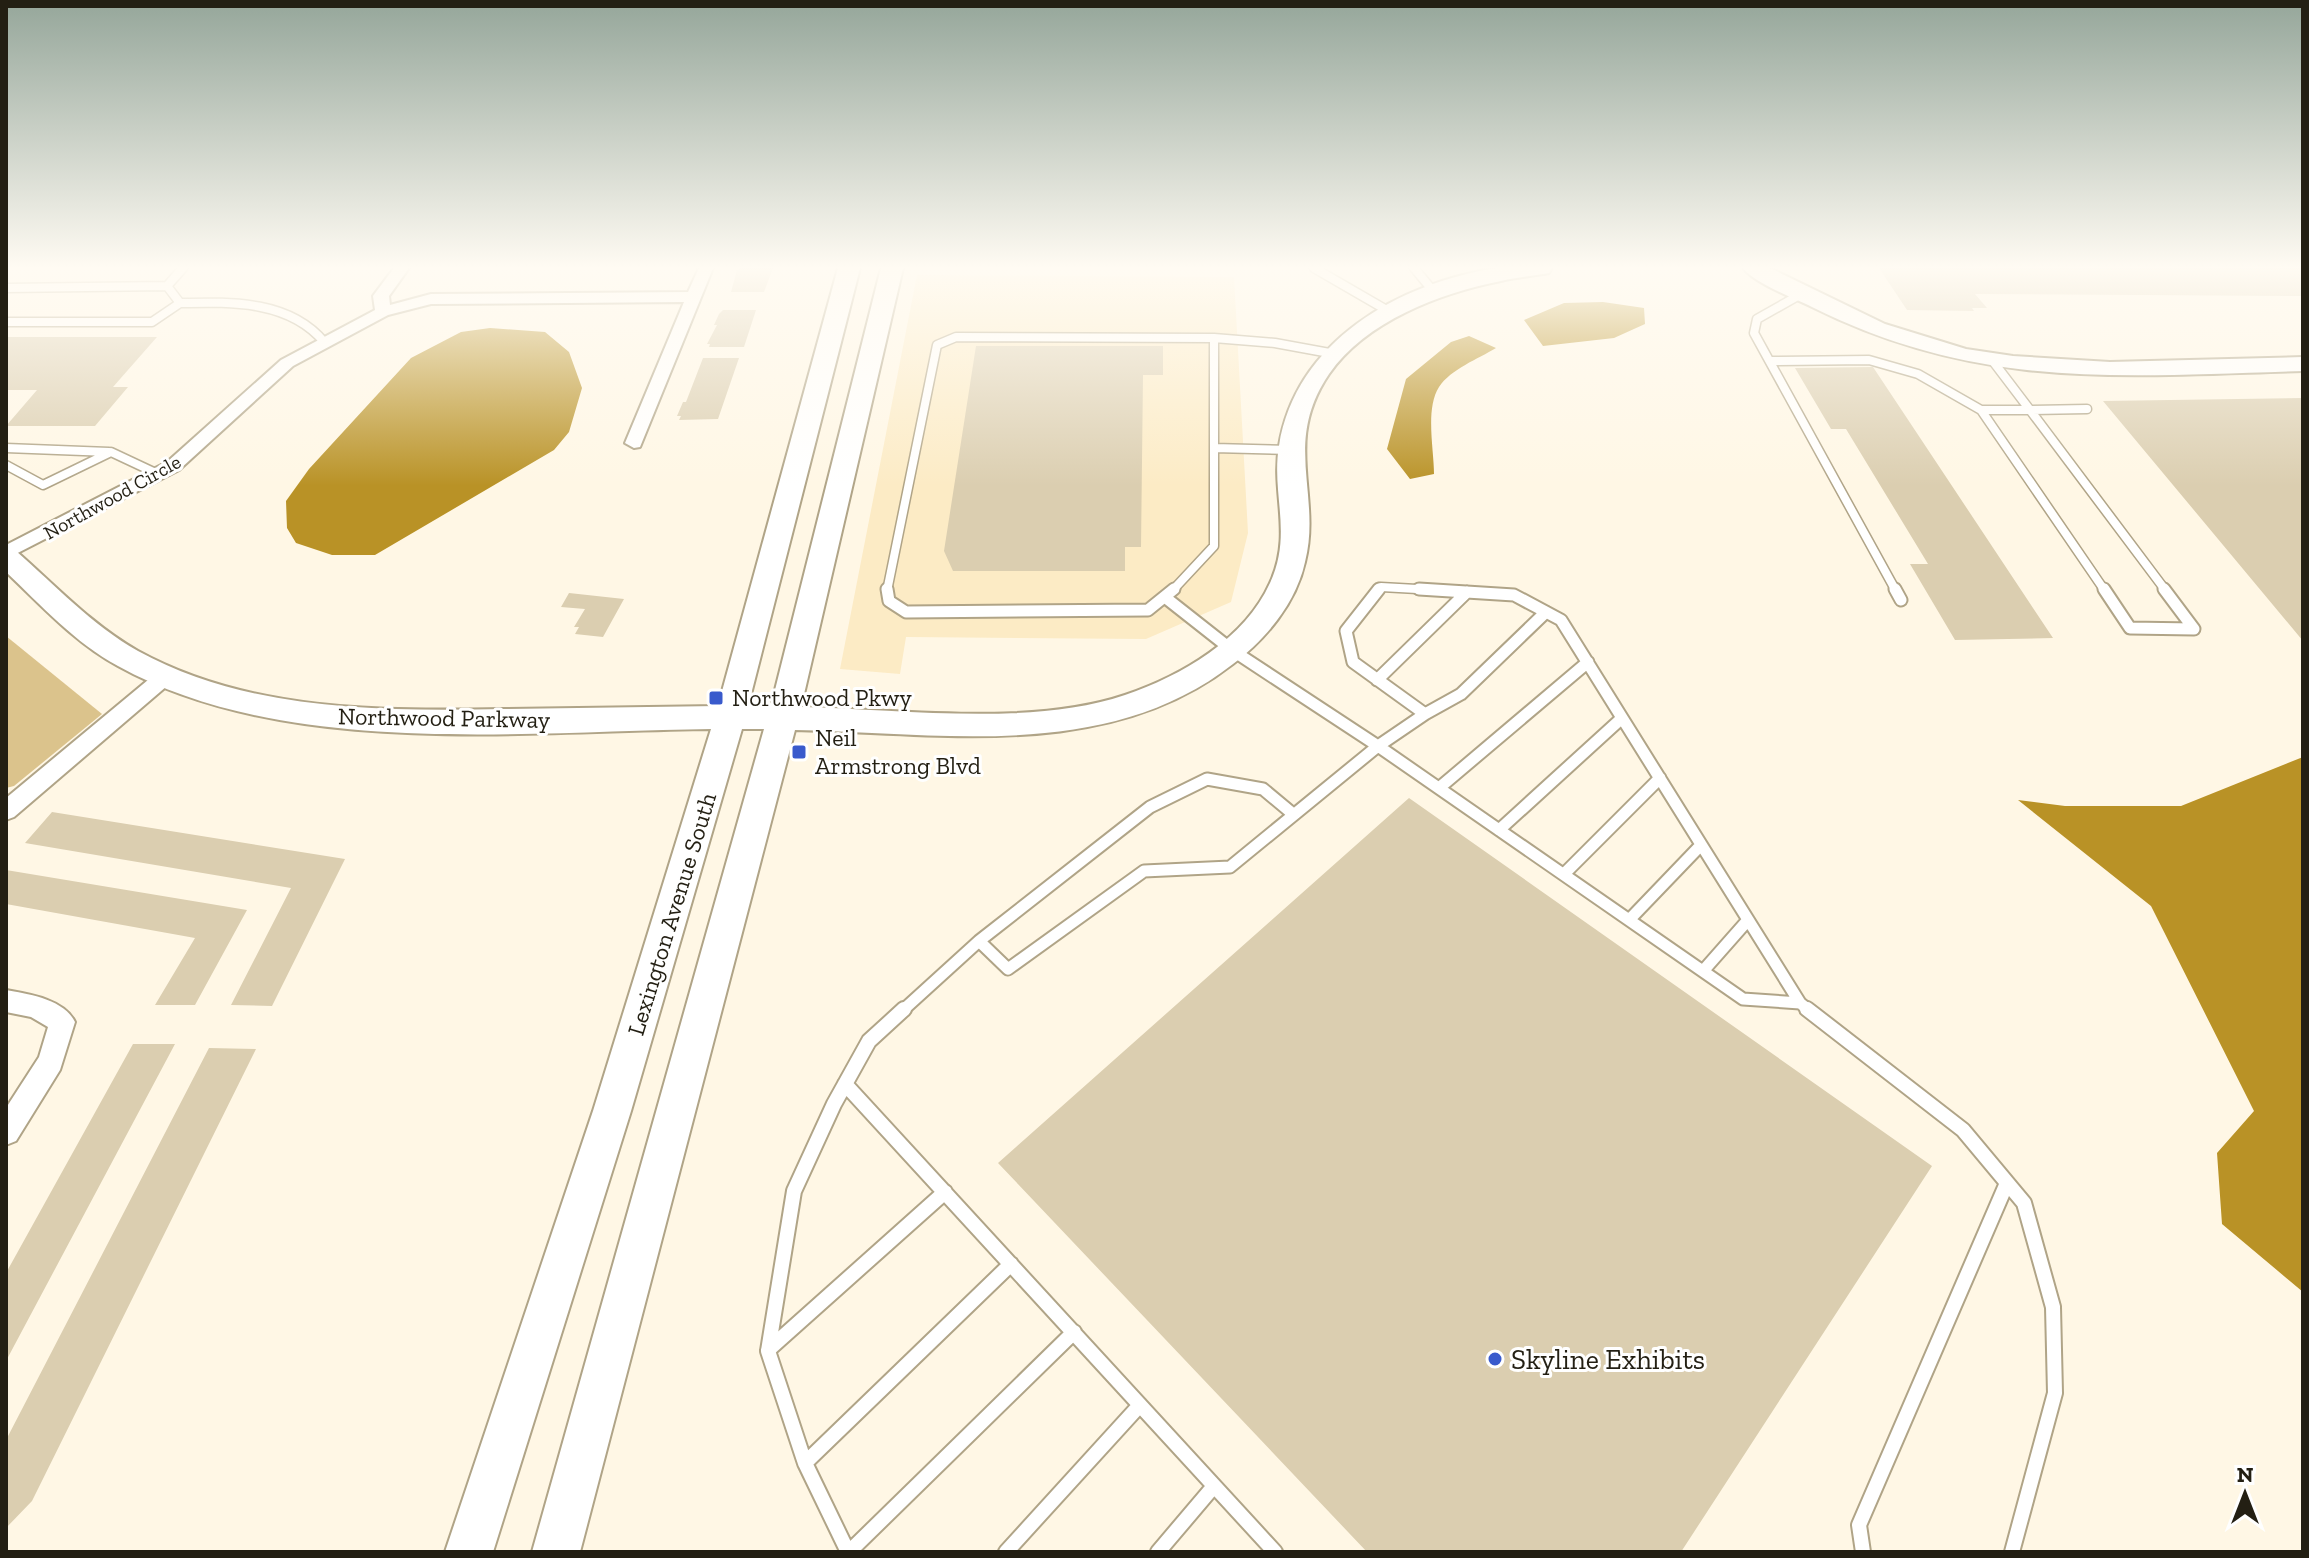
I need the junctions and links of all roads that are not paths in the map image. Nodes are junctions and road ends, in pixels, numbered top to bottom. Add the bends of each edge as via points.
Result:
1 (323, 341) edge
2 (329, 341) edge
3 (675, 341) edge
4 (830, 341) edge
5 (874, 341) edge
6 (947, 341) edge
7 (1214, 341) edge
8 (1246, 341) edge
9 (1350, 341) edge
10 (1758, 341) edge
11 (1914, 341) edge
12 (325, 343) junction
13 (1335, 354) junction
14 (1992, 360) junction
15 (1770, 361) junction
16 (2303, 364) edge
17 (2087, 409) dead end
18 (1981, 410) junction
19 (2030, 410) junction
20 (634, 443) dead end
21 (6, 448) edge
22 (1214, 448) junction
23 (1291, 450) junction
24 (111, 452) junction
25 (6, 465) edge
26 (160, 475) junction
27 (6, 555) edge
28 (1467, 592) junction
29 (1166, 598) junction
30 (1901, 600) dead end
31 (1546, 612) junction
32 (1232, 650) junction
33 (1588, 662) junction
34 (167, 675) junction
35 (1377, 680) junction
36 (1425, 714) junction
37 (730, 718) junction
38 (783, 718) junction
39 (1622, 718) junction
40 (1378, 746) junction
41 (1660, 778) junction
42 (1439, 788) junction
43 (6, 811) edge
44 (1293, 814) junction
45 (1499, 830) junction
46 (1701, 845) junction
47 (1564, 874) junction
48 (1629, 920) junction
49 (1748, 920) junction
50 (979, 941) junction
51 (1703, 971) junction
52 (6, 1001) edge
53 (1800, 1003) junction
54 (845, 1084) junction
55 (6, 1132) edge
56 (2007, 1183) junction
57 (945, 1192) junction
58 (1011, 1264) junction
59 (1074, 1332) junction
60 (768, 1351) junction
61 (1140, 1405) junction
62 (805, 1463) junction
63 (1214, 1486) junction
64 (469, 1552) edge
65 (556, 1552) edge
66 (848, 1552) edge
67 (1006, 1552) edge
68 (1158, 1552) edge
69 (1275, 1552) edge
70 (1863, 1552) edge
71 (2012, 1552) edge

1 - 12 lane
2 - 12 street, Northwood Circle
3 - 20 street
4 - 37 street, Lexington Avenue South
5 - 38 street
6 - 29 lane via 937,345 889,601 906,612 1148,610
7 - 22 lane
8 - 13 lane
9 - 13 street, Northwood Parkway
10 - 15 lane
11 - 14 street
12 - 26 street, Northwood Circle via 287,363
13 - 23 street, Northwood Parkway via 1307,393
14 - 16 street via 2076,367
14 - 19 lane
15 - 18 lane via 1869,360 1918,374
15 - 30 lane
17 - 19 lane
18 - 19 lane
18 - 19 lane via 2130,628 2194,629
21 - 24 lane
22 - 23 lane
22 - 29 lane via 1214,546
23 - 32 street, Northwood Parkway via 1296,521 1291,564 1270,610
24 - 25 lane via 43,485
24 - 26 lane
26 - 27 street, Northwood Circle
27 - 34 street, Northwood Parkway via 126,658
28 - 31 lane via 1514,595
28 - 35 lane
28 - 35 lane via 1381,587 1346,631 1353,662
29 - 32 lane
31 - 33 lane via 1561,620
31 - 36 lane via 1461,694
32 - 38 street, Northwood Parkway via 1197,675 1145,700 1058,722 1025,726
32 - 40 lane
33 - 39 lane
33 - 42 lane
34 - 37 street, Northwood Parkway via 211,692 339,718
34 - 43 street
35 - 36 lane
36 - 40 lane
37 - 38 street, Northwood Parkway
37 - 64 street, Lexington Avenue South via 612,1111
38 - 65 street
39 - 41 lane
39 - 45 lane
40 - 42 lane
40 - 44 lane
41 - 46 lane
41 - 47 lane
42 - 45 lane
44 - 50 lane via 1230,867 1144,871 1008,969
44 - 50 lane via 1263,789 1207,779 1150,807
45 - 47 lane
46 - 48 lane
46 - 49 lane
47 - 48 lane
48 - 51 lane
49 - 51 lane
49 - 53 lane
50 - 54 lane via 869,1041
51 - 53 lane via 1743,999
52 - 55 street via 36,1007 62,1022 51,1062
53 - 56 lane via 1963,1130
54 - 57 lane
54 - 60 lane via 794,1191
56 - 70 lane via 1859,1525
56 - 71 lane via 2024,1203 2053,1307 2055,1393
57 - 58 lane
57 - 60 lane
58 - 59 lane
58 - 62 lane
59 - 61 lane
59 - 66 lane
60 - 62 lane
61 - 63 lane
61 - 67 lane
62 - 66 lane
63 - 68 lane
63 - 69 lane

